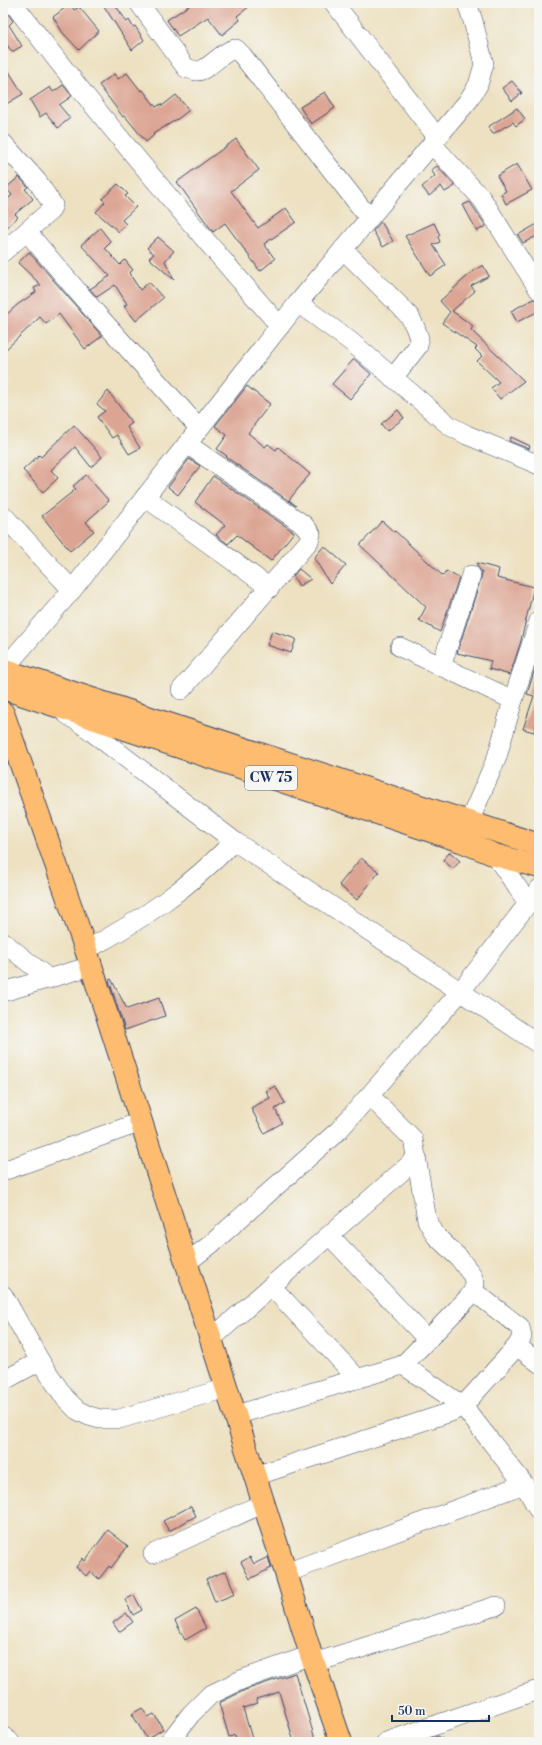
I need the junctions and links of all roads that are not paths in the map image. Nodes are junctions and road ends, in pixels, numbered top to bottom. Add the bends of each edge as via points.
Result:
1 (13, 3) edge
2 (139, 3) edge
3 (334, 3) edge
4 (467, 3) edge
5 (435, 141) junction
6 (3, 143) edge
7 (369, 218) junction
8 (27, 232) junction
9 (342, 249) junction
10 (3, 252) edge
11 (539, 290) edge
12 (298, 303) junction
13 (280, 326) junction
14 (393, 378) junction
15 (199, 428) junction
16 (187, 444) junction
17 (539, 465) edge
18 (145, 497) junction
19 (3, 515) edge
20 (471, 575) dead end
21 (270, 588) junction
22 (72, 590) junction
23 (539, 621) edge
24 (400, 647) dead end
25 (441, 667) junction
26 (3, 670) edge
27 (3, 688) edge
28 (182, 690) dead end
29 (50, 695) junction
30 (513, 700) junction
31 (3, 714) edge
32 (465, 831) junction
33 (234, 841) junction
34 (539, 845) edge
35 (495, 855) junction
36 (539, 868) edge
37 (533, 896) edge
38 (3, 942) edge
39 (88, 958) junction
40 (49, 979) junction
41 (461, 991) junction
42 (3, 992) edge
43 (539, 1044) edge
44 (370, 1096) junction
45 (141, 1122) junction
46 (417, 1158) junction
47 (3, 1171) edge
48 (330, 1236) junction
49 (186, 1263) junction
50 (272, 1287) junction
51 (473, 1290) junction
52 (3, 1295) edge
53 (211, 1339) junction
54 (428, 1340) junction
55 (517, 1346) junction
56 (40, 1361) junction
57 (539, 1362) edge
58 (403, 1365) junction
59 (358, 1379) junction
60 (3, 1381) edge
61 (227, 1388) junction
62 (463, 1406) junction
63 (236, 1415) junction
64 (255, 1476) junction
65 (524, 1484) junction
66 (264, 1503) junction
67 (539, 1511) edge
68 (153, 1554) dead end
69 (286, 1573) junction
70 (496, 1606) dead end
71 (313, 1659) junction
72 (535, 1691) dead end
73 (3, 1736) edge
74 (10, 1742) edge
75 (169, 1742) edge
76 (340, 1742) edge
77 (386, 1742) edge

1 - 13 street via 152,177
2 - 7 street via 186,68 202,70 230,50 236,49
3 - 5 street
4 - 5 street via 484,64 478,85 468,101
5 - 7 street
5 - 11 street via 482,200
6 - 8 street via 37,181 53,205 50,211
7 - 9 street
8 - 10 street
8 - 15 street
9 - 12 street
9 - 14 street via 400,306 416,327 418,346
12 - 13 street
12 - 14 street via 350,341
13 - 15 street
14 - 17 street via 450,426
15 - 16 street
16 - 18 street
16 - 21 street via 308,529 311,538
18 - 21 street
18 - 22 street
19 - 22 street
20 - 25 street
21 - 28 street
22 - 26 street
23 - 30 street
24 - 25 street
25 - 30 street
26 - 29 main road, CW 75
27 - 29 main road, CW 75
29 - 32 main road, CW 75
29 - 33 street via 83,725
30 - 32 street via 497,757
31 - 39 main road
32 - 34 main road, CW 75
32 - 35 main road, CW 75
33 - 39 street via 212,864 171,898
33 - 41 street
35 - 36 main road, CW 75
35 - 37 street
37 - 41 street
38 - 40 street
39 - 40 street
39 - 45 main road
40 - 42 street
41 - 43 street
41 - 44 street
44 - 46 street via 413,1139
44 - 49 street via 339,1130 210,1245
45 - 47 street
45 - 49 main road
46 - 48 street
46 - 51 street via 426,1220 436,1236 467,1266 475,1283
48 - 50 street
48 - 54 street
49 - 53 main road
50 - 53 street
50 - 59 street
51 - 54 street
51 - 55 street via 520,1327 522,1337
52 - 56 street
53 - 61 main road
54 - 58 street
55 - 57 street
55 - 62 street
56 - 60 street
56 - 61 street via 71,1405 89,1416 100,1419 119,1419
58 - 59 street
58 - 62 street
59 - 63 street
61 - 63 main road
62 - 64 street
62 - 65 street
63 - 64 main road
64 - 66 main road
65 - 67 street
65 - 69 street
66 - 68 street
66 - 69 main road
69 - 71 main road
70 - 71 street
71 - 75 street via 241,1680 210,1695
71 - 76 main road
72 - 77 street
73 - 74 street

